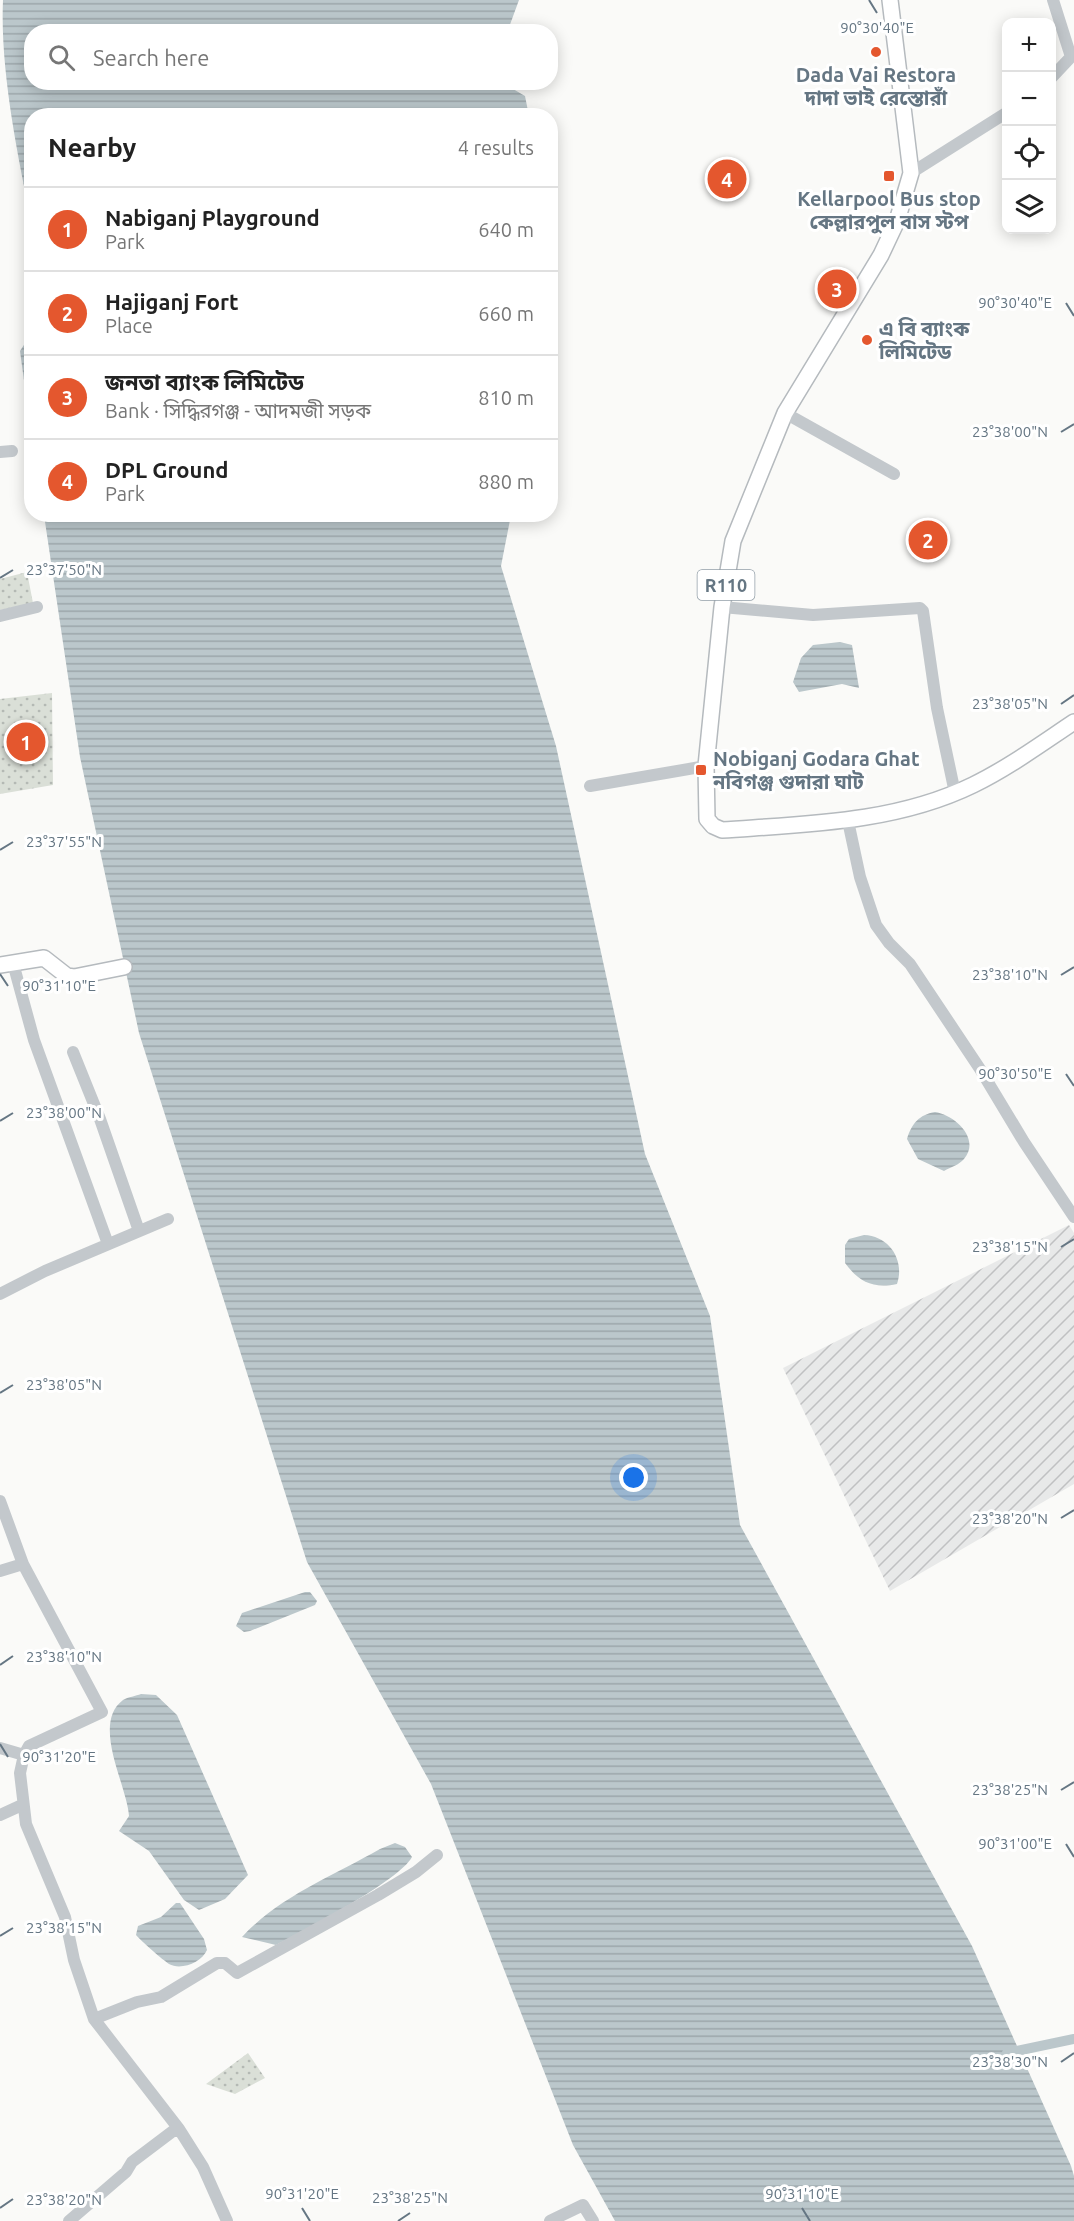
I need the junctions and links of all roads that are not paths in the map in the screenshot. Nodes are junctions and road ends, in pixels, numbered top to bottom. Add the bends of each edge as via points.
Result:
1 (890, 0) edge
2 (1053, 0) edge
3 (1056, 73) edge
4 (1002, 116) edge
5 (911, 173) junction
6 (785, 413) junction
7 (894, 474) dead end
8 (37, 607) dead end
9 (722, 607) junction
10 (0, 616) edge
11 (1074, 722) edge
12 (706, 766) junction
13 (590, 786) dead end
14 (955, 793) junction
15 (848, 821) junction
16 (6, 964) edge
17 (124, 967) dead end
18 (73, 1052) dead end
19 (1074, 1217) edge
20 (168, 1219) dead end
21 (139, 1231) junction
22 (108, 1244) junction
23 (0, 1294) edge
24 (0, 1501) edge
25 (23, 1564) junction
26 (0, 1571) edge
27 (0, 1748) edge
28 (24, 1755) junction
29 (22, 1805) junction
30 (0, 1815) edge
31 (437, 1855) dead end
32 (94, 2019) junction
33 (177, 2128) junction
34 (69, 2221) edge
35 (227, 2221) edge
36 (550, 2221) edge
37 (593, 2221) edge

1 - 5 main road, R110
2 - 3 street via 1071,57
4 - 5 street
5 - 6 main road, R110 via 897,221 880,255
6 - 7 street
6 - 9 main road, R110 via 733,541
8 - 10 street
9 - 12 main road, R110
9 - 14 street via 813,615 920,608
11 - 14 main road, R110
12 - 13 street
12 - 15 main road, R110 via 707,819 722,830
14 - 15 main road, R110
15 - 19 street via 860,878 876,925 910,964
16 - 17 main road via 44,958 67,976 75,977
16 - 22 street
18 - 21 street
20 - 21 street
21 - 22 street
22 - 23 street
24 - 25 street
25 - 26 street
25 - 28 street via 102,1712 29,1746
27 - 28 street
28 - 29 street via 20,1773
29 - 30 street
29 - 32 street via 32,1842 65,1917 74,1960
31 - 32 street via 378,1895 237,1973 225,1963 217,1963 161,1997
32 - 33 street
33 - 34 street via 132,2162 126,2172
33 - 35 street via 202,2168
36 - 37 street via 583,2205

